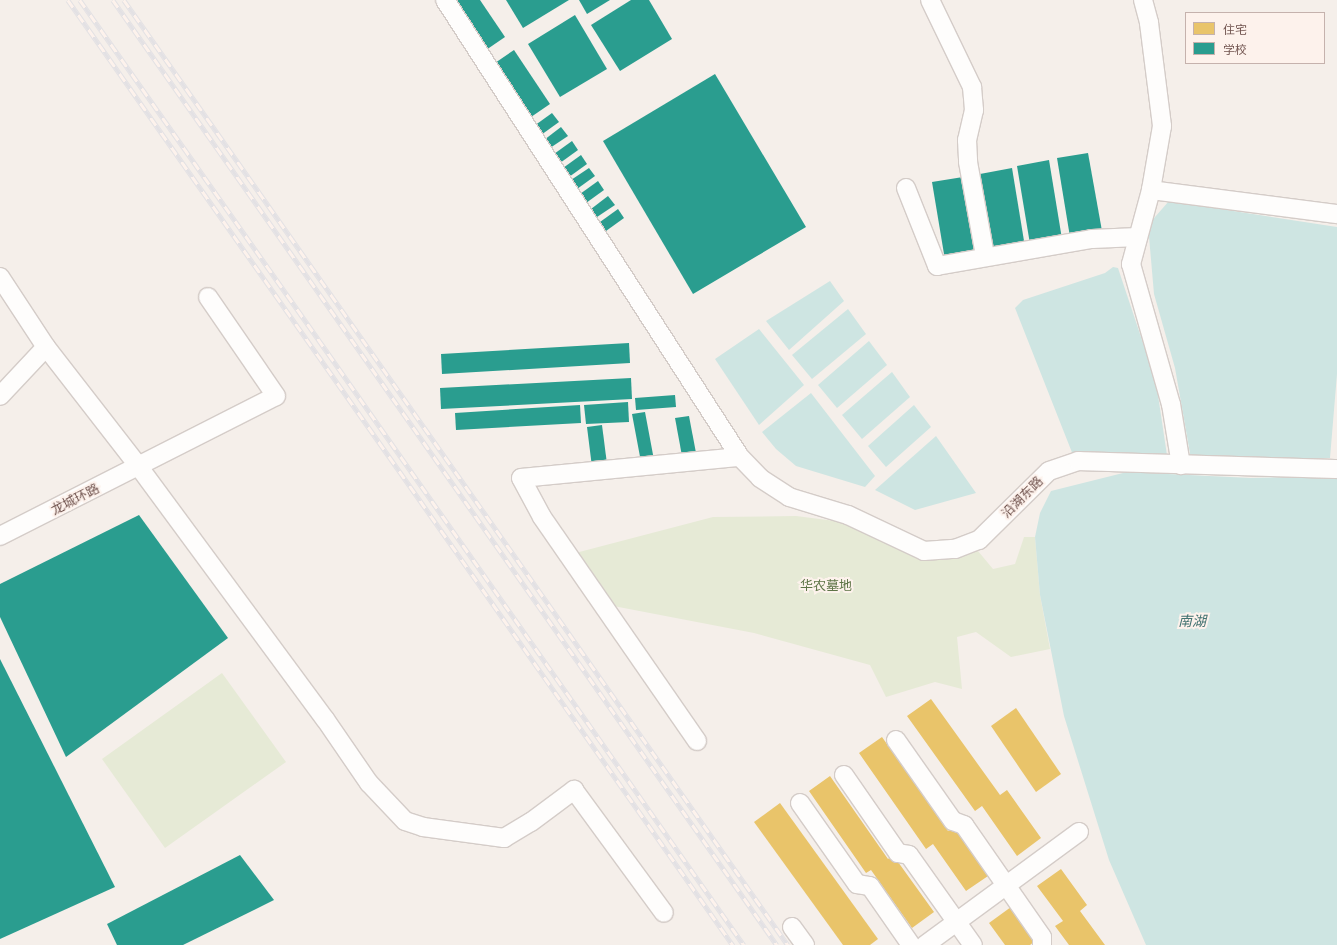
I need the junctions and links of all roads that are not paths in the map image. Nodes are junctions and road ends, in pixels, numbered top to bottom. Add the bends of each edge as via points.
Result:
1 (445, 0) edge
2 (930, 0) edge
3 (1143, 0) edge
4 (906, 188) dead end
5 (1151, 190) junction
6 (1337, 214) edge
7 (1138, 237) junction
8 (985, 256) junction
9 (0, 277) edge
10 (208, 297) dead end
11 (46, 347) junction
12 (0, 396) edge
13 (740, 457) junction
14 (144, 464) junction
15 (1181, 465) junction
16 (1337, 469) edge
17 (0, 536) edge
18 (896, 740) dead end
19 (697, 741) dead end
20 (844, 775) dead end
21 (800, 803) dead end
22 (1078, 832) dead end
23 (1006, 885) junction
24 (664, 913) dead end
25 (956, 922) junction
26 (792, 927) dead end
27 (805, 945) edge
28 (911, 945) edge
29 (925, 945) edge
30 (973, 945) edge
31 (1042, 945) edge

1 - 13 street, 沿湖东路
2 - 8 street via 972,87 974,110 967,140 968,162
3 - 5 street via 1149,23 1162,126
4 - 8 street via 937,266
5 - 6 street
5 - 7 street
7 - 8 street via 1092,239
7 - 15 street via 1131,264 1172,404
9 - 11 street
10 - 14 street, 龙城环路 via 276,396
11 - 12 street
11 - 14 street
13 - 15 street, 沿湖东路 via 760,478 789,497 848,514 924,551 955,549 979,540 1049,471 1078,461
13 - 19 street via 521,478 542,516
14 - 17 street, 龙城环路
14 - 24 street via 369,783 405,821 423,827 504,838 531,822 574,790
15 - 16 street, 沿湖东路
18 - 23 street via 953,821 964,825
20 - 25 street via 898,852 909,855
21 - 28 street via 857,884 870,886
22 - 23 street
23 - 25 street
23 - 31 street via 1042,937
25 - 29 street
25 - 30 street
26 - 27 street

